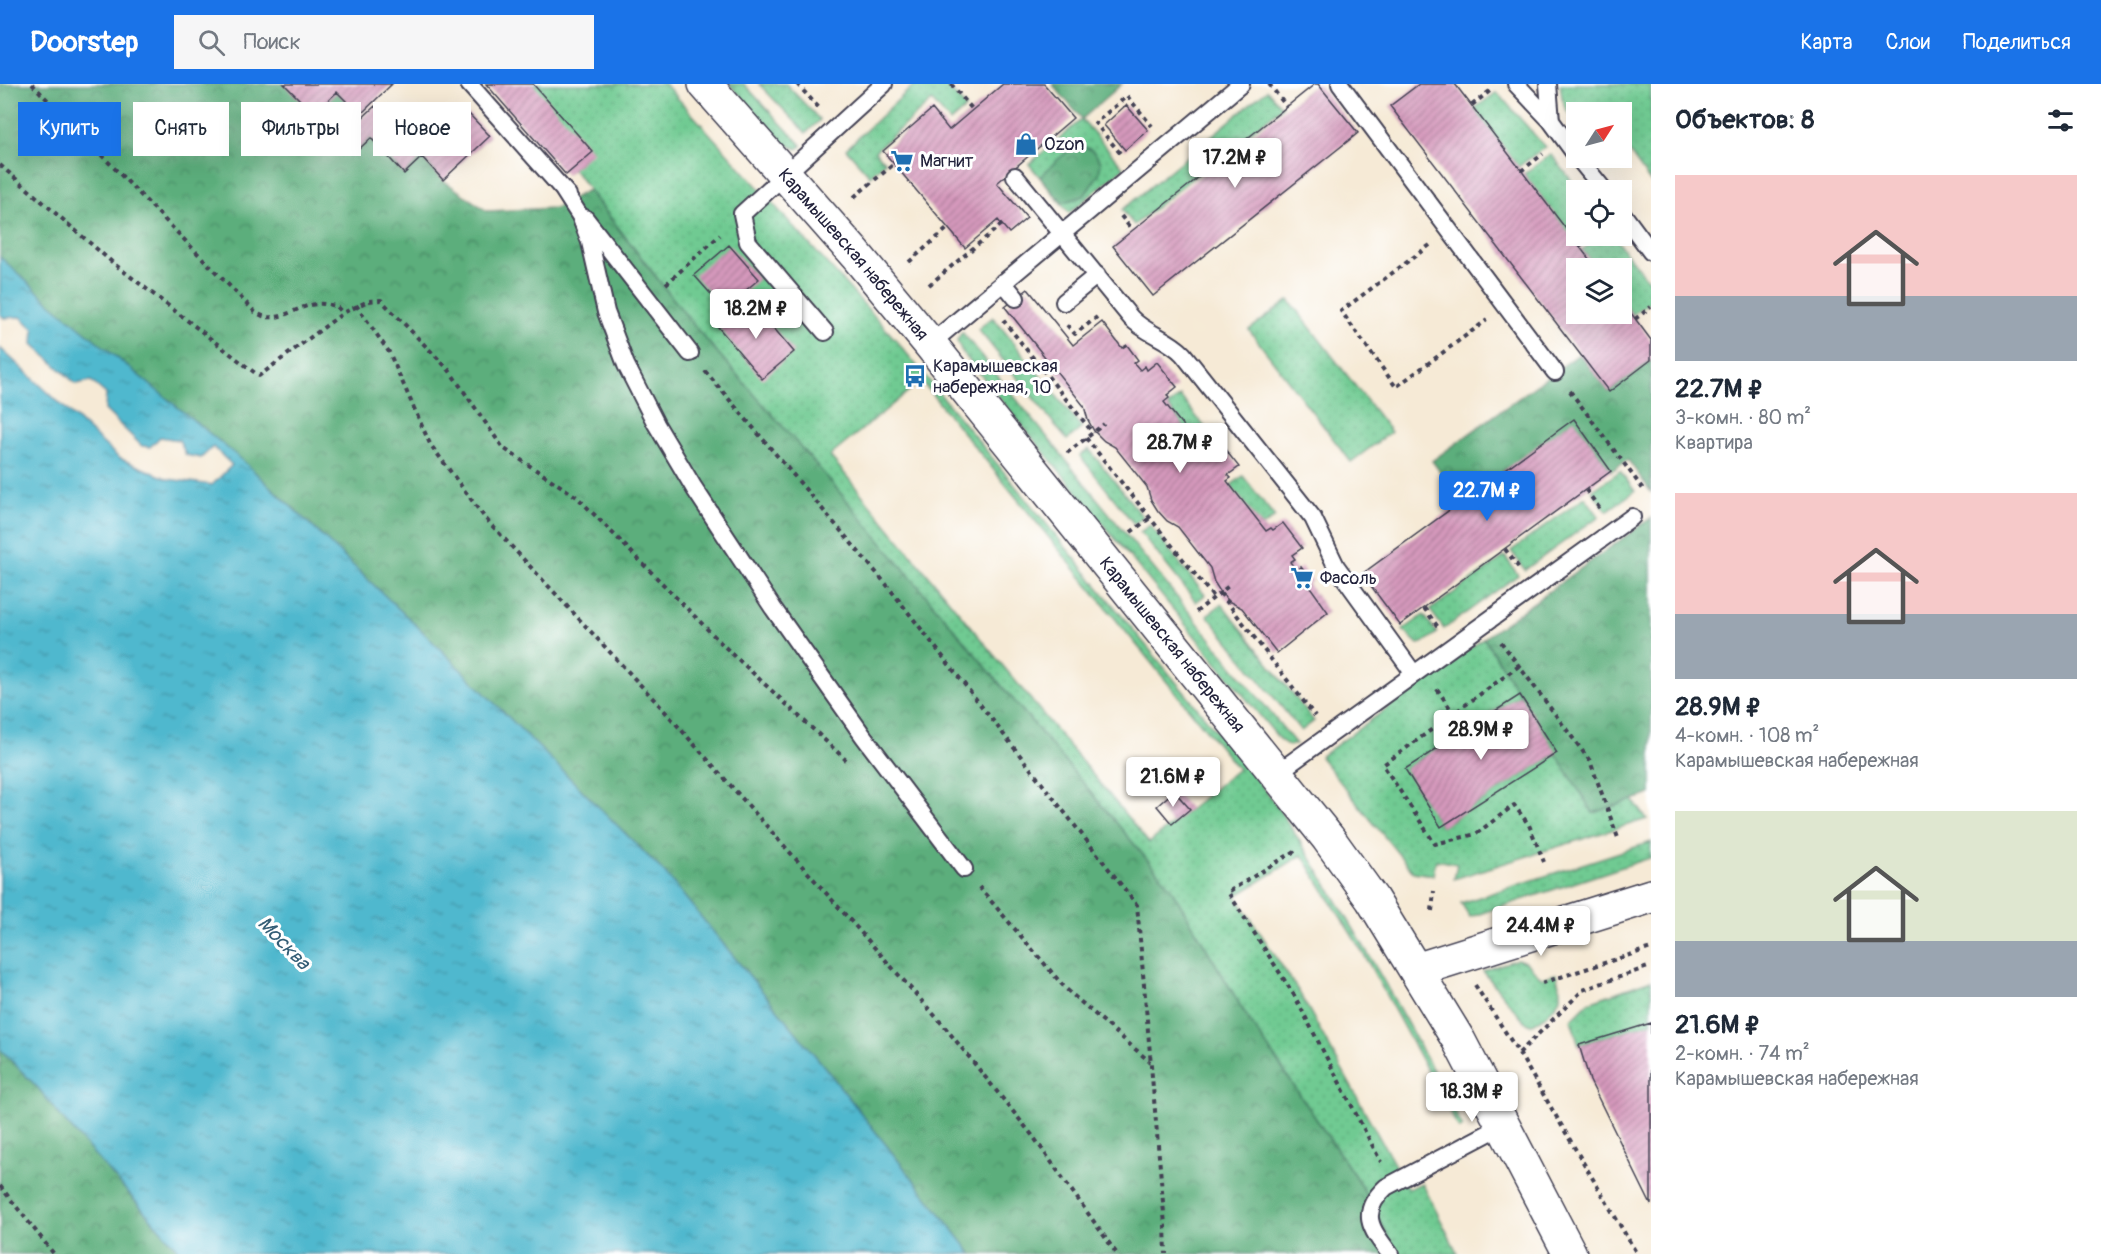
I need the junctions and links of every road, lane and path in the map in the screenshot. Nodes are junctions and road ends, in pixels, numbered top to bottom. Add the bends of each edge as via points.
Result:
1 (32, 84) edge
2 (468, 84) edge
3 (705, 84) edge
4 (797, 84) edge
5 (884, 84) edge
6 (951, 84) edge
7 (1241, 84) edge
8 (1269, 84) edge
9 (1340, 84) edge
10 (1516, 84) edge
11 (1548, 84) edge
12 (1497, 86) dead end
13 (1472, 105) dead end
14 (1287, 107) dead end
15 (973, 110) dead end
16 (828, 118) dead end
17 (1551, 121) junction
18 (1566, 141) edge
19 (1168, 145) junction
20 (1551, 148) dead end
21 (894, 164) dead end
22 (0, 165) edge
23 (1587, 168) edge
24 (1521, 171) dead end
25 (1135, 172) junction
26 (786, 175) junction
27 (1016, 176) dead end
28 (1596, 180) edge
29 (562, 188) junction
30 (854, 197) dead end
31 (742, 214) junction
32 (1002, 224) dead end
33 (1632, 226) edge
34 (948, 228) dead end
35 (1450, 230) junction
36 (1062, 234) junction
37 (1651, 252) edge
38 (909, 262) dead end
39 (1097, 275) junction
40 (1003, 282) junction
41 (929, 285) dead end
42 (1016, 298) dead end
43 (650, 299) junction
44 (1064, 302) dead end
45 (356, 305) junction
46 (1506, 305) junction
47 (1651, 307) edge
48 (343, 313) junction
49 (1002, 319) dead end
50 (1635, 319) dead end
51 (825, 332) dead end
52 (930, 344) junction
53 (690, 353) joint
54 (1555, 372) joint
55 (1104, 424) dead end
56 (1093, 433) junction
57 (1086, 438) junction
58 (1067, 453) dead end
59 (1643, 489) dead end
60 (1632, 517) dead end
61 (1150, 518) junction
62 (1131, 532) dead end
63 (1231, 584) dead end
64 (1220, 593) junction
65 (1214, 598) junction
66 (1196, 612) dead end
67 (1486, 623) junction
68 (1519, 666) junction
69 (1414, 674) junction
70 (1431, 681) dead end
71 (1454, 713) junction
72 (1320, 722) dead end
73 (1465, 730) dead end
74 (853, 766) dead end
75 (1277, 773) junction
76 (1618, 838) dead end
77 (1300, 847) dead end
78 (1544, 862) dead end
79 (964, 869) joint
80 (1434, 891) dead end
81 (1651, 896) edge
82 (1432, 911) dead end
83 (1651, 948) edge
84 (1651, 966) edge
85 (1416, 970) junction
86 (1473, 982) dead end
87 (1542, 983) dead end
88 (1519, 1053) junction
89 (1150, 1062) junction
90 (1502, 1126) junction
91 (1392, 1184) junction
92 (0, 1186) edge
93 (54, 1254) edge
94 (1117, 1254) edge
95 (1166, 1254) edge
96 (1390, 1254) edge
97 (1570, 1254) edge
98 (1637, 1254) edge

1 - 48 path via 263,318 273,319 318,304 336,306
2 - 29 lane
3 - 26 street, Карамышевская набережная
4 - 16 path
5 - 26 lane
6 - 15 path
7 - 19 lane
8 - 14 path
9 - 35 lane
10 - 17 lane
11 - 17 lane
12 - 13 path
17 - 18 lane
19 - 25 lane
19 - 25 path via 1127,96 1095,123
20 - 24 path
21 - 30 path
22 - 48 path via 113,263 259,376
23 - 28 lane
25 - 36 lane
26 - 31 lane
26 - 52 street, Карамышевская набережная
27 - 36 lane
29 - 43 lane
29 - 79 lane via 580,216 606,312 626,365 656,424 773,608
31 - 43 path
31 - 51 lane via 748,242
32 - 41 path
33 - 37 lane
34 - 38 path
35 - 46 lane
35 - 46 path via 1341,311 1396,387
36 - 39 lane
36 - 40 lane
39 - 44 lane
39 - 69 lane via 1139,326 1184,354 1313,518 1336,566
40 - 42 lane
40 - 52 lane
43 - 53 lane
45 - 48 path
45 - 74 path via 381,300 392,310 449,370 503,448 577,497 725,647
45 - 94 path via 390,352 430,444 485,518 661,706 944,1026 1032,1135
46 - 54 lane
47 - 50 path
49 - 56 path
52 - 75 street, Карамышевская набережная
53 - 89 path via 886,584 1137,905
54 - 59 path
55 - 56 path
56 - 57 path
57 - 58 path
57 - 61 path
60 - 67 lane
61 - 62 path
61 - 65 path
63 - 64 path
64 - 65 path
64 - 72 path
65 - 66 path
67 - 68 path
67 - 69 lane
68 - 71 path
68 - 76 path via 1590,761
69 - 75 lane
70 - 71 path
71 - 73 path
71 - 78 path via 1383,765 1435,844 1476,834 1514,805 1529,825
75 - 85 street, Карамышевская набережная via 1372,899
77 - 91 path via 1228,892 1294,995
79 - 89 path via 1066,989
80 - 82 path
81 - 85 street
83 - 87 path
84 - 88 path via 1583,990
85 - 90 street, Карамышевская набережная via 1459,1041
86 - 88 path
88 - 98 path
89 - 95 path
90 - 91 lane
90 - 97 street, Карамышевская набережная
91 - 96 lane via 1374,1199 1370,1214 1373,1232
92 - 93 path

